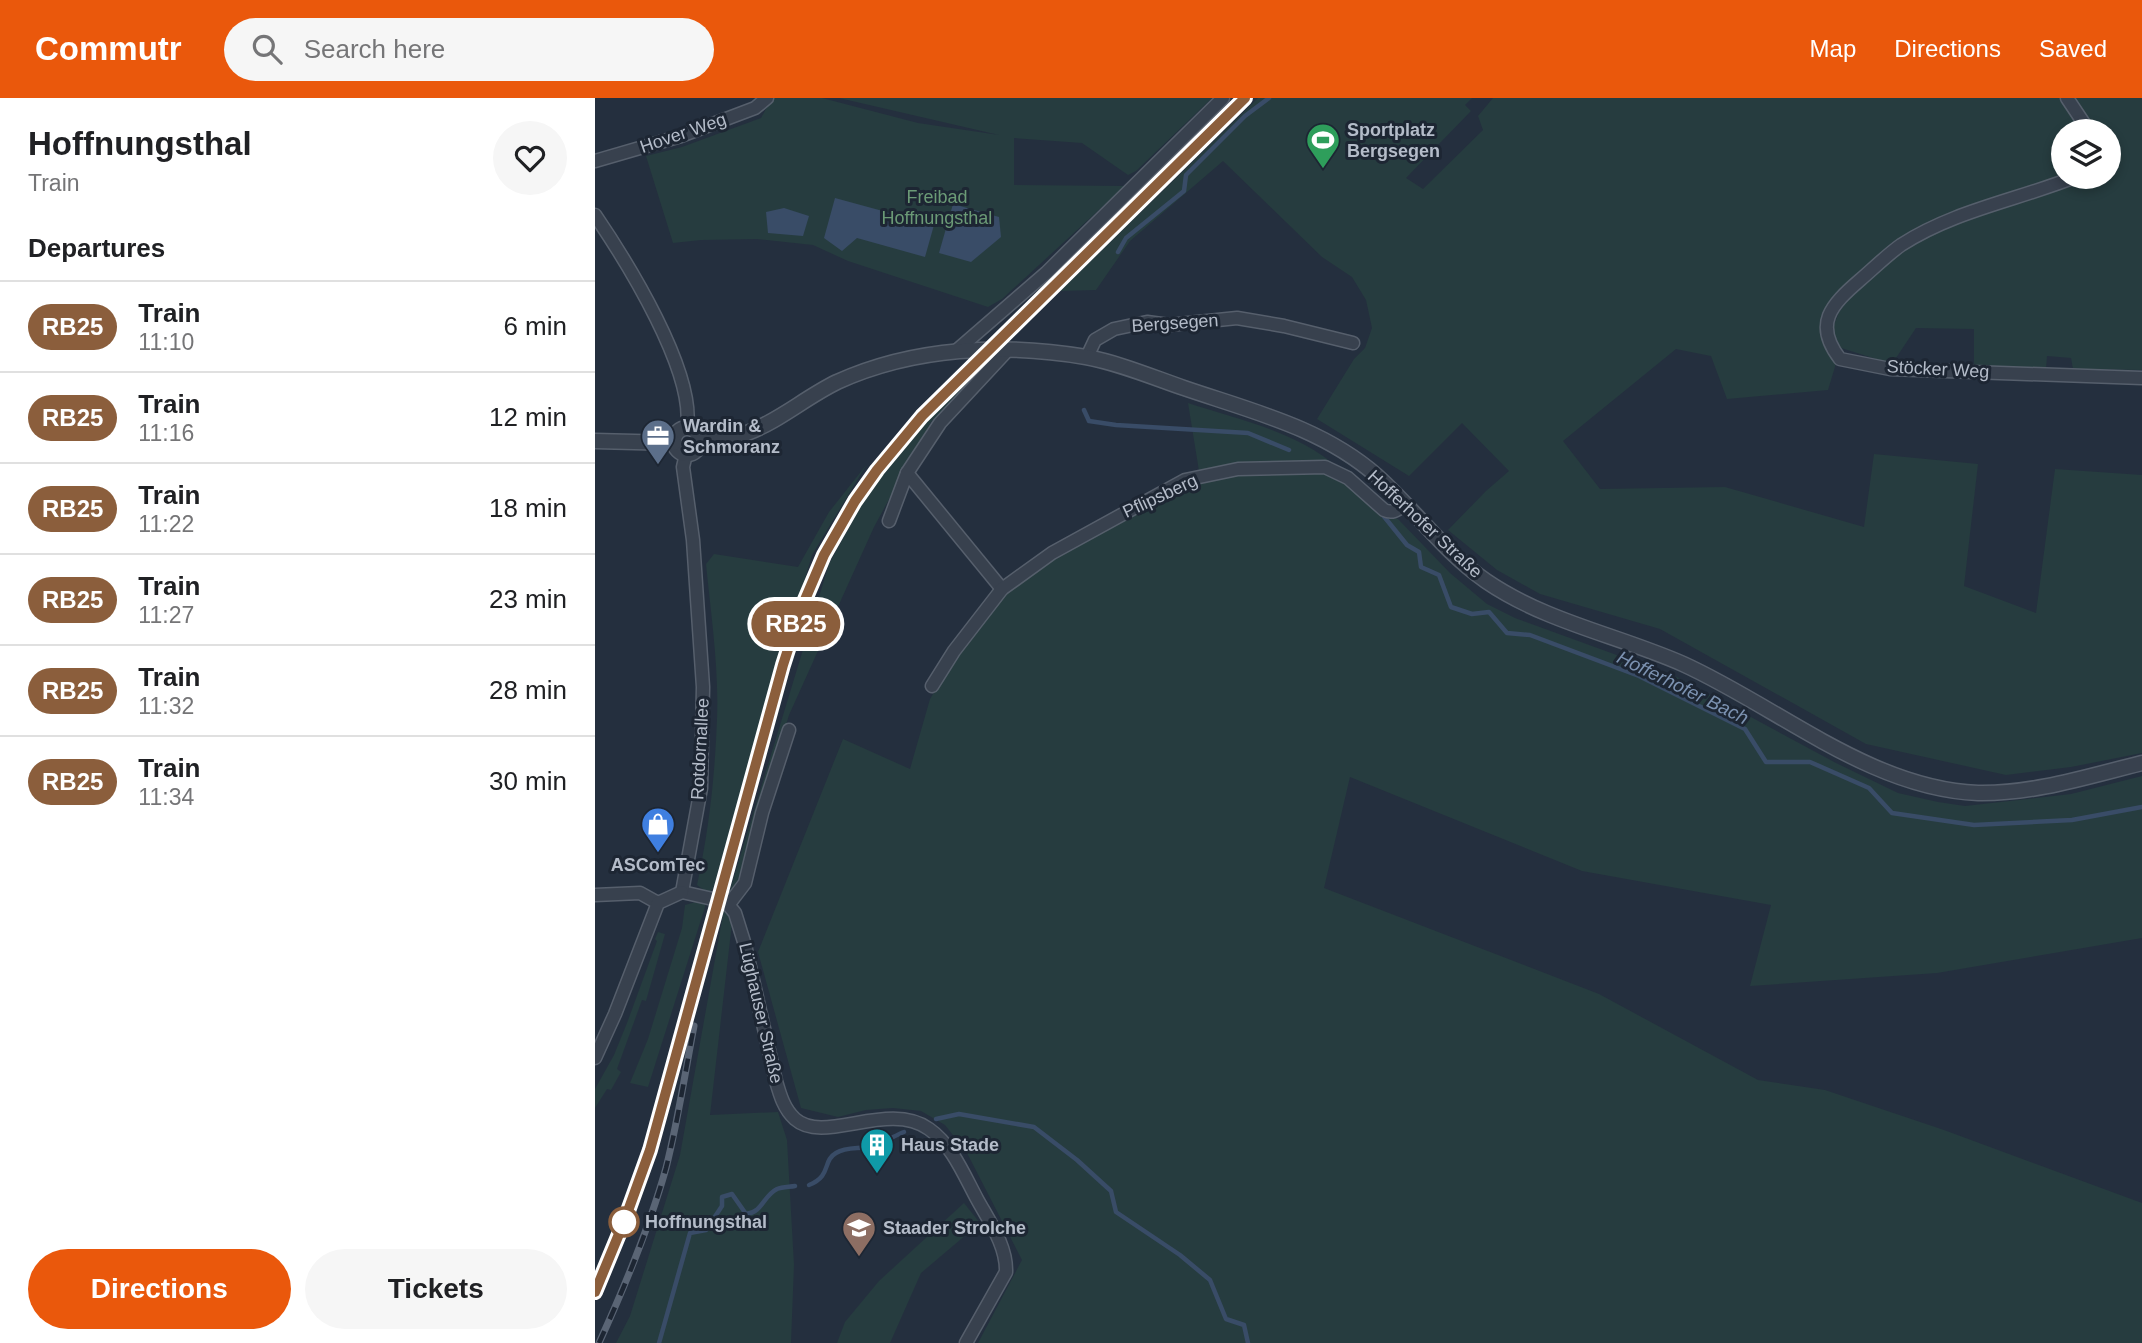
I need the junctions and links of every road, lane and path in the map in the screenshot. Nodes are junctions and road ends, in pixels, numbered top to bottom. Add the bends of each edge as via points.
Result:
1 (767, 98) edge
2 (1223, 98) edge
3 (2067, 98) edge
4 (2081, 119) edge
5 (595, 161) edge
6 (2051, 185) edge
7 (595, 215) edge
8 (1353, 343) dead end
9 (956, 351) junction
10 (1007, 351) junction
11 (1087, 357) junction
12 (2142, 378) edge
13 (687, 427) junction
14 (595, 441) edge
15 (700, 441) junction
16 (674, 443) junction
17 (686, 454) junction
18 (907, 472) junction
19 (1405, 504) junction
20 (889, 521) dead end
21 (1002, 589) junction
22 (932, 686) dead end
23 (789, 730) dead end
24 (2142, 763) edge
25 (682, 892) junction
26 (595, 895) edge
27 (658, 903) junction
28 (729, 904) junction
29 (595, 1058) edge
30 (966, 1343) edge

1 - 5 street, Hover Weg via 755,108 681,136
2 - 9 street via 1046,272
3 - 4 street
6 - 12 street, Stöcker Weg via 1955,218 1900,246 1852,287 1829,314 1829,344 1840,359 1891,369
7 - 13 street via 661,331 688,403
8 - 11 street, Bergsegen via 1237,318 1169,325 1147,322 1114,328 1095,340
9 - 10 street, Hofferhofer Straße
9 - 15 street, Hofferhofer Straße via 912,357 858,373 746,433
10 - 11 street, Hofferhofer Straße
10 - 18 street via 940,423
11 - 19 street, Hofferhofer Straße via 1317,436 1350,455
13 - 15 street
13 - 16 street via 678,431
14 - 16 street
15 - 17 street via 697,449
16 - 17 street
17 - 25 street, Rotdornallee via 683,467 703,687 701,788
18 - 20 street
18 - 21 street
19 - 21 street, Pflipsberg via 1396,511 1384,510 1348,478 1325,467 1277,466 1211,473 1185,480 1108,521
19 - 24 street, Hofferhofer Straße via 1461,561 1516,600 1702,673 1895,776 1952,790 2007,792
21 - 22 street, Pflipsberg
23 - 28 street via 745,883
25 - 27 street
25 - 28 street
26 - 27 street via 640,893
27 - 29 street
28 - 30 street, Lüghauser Straße via 740,924 782,1100 796,1121 811,1126 839,1125 890,1117 927,1127 950,1151 998,1238 1007,1259 1006,1272

